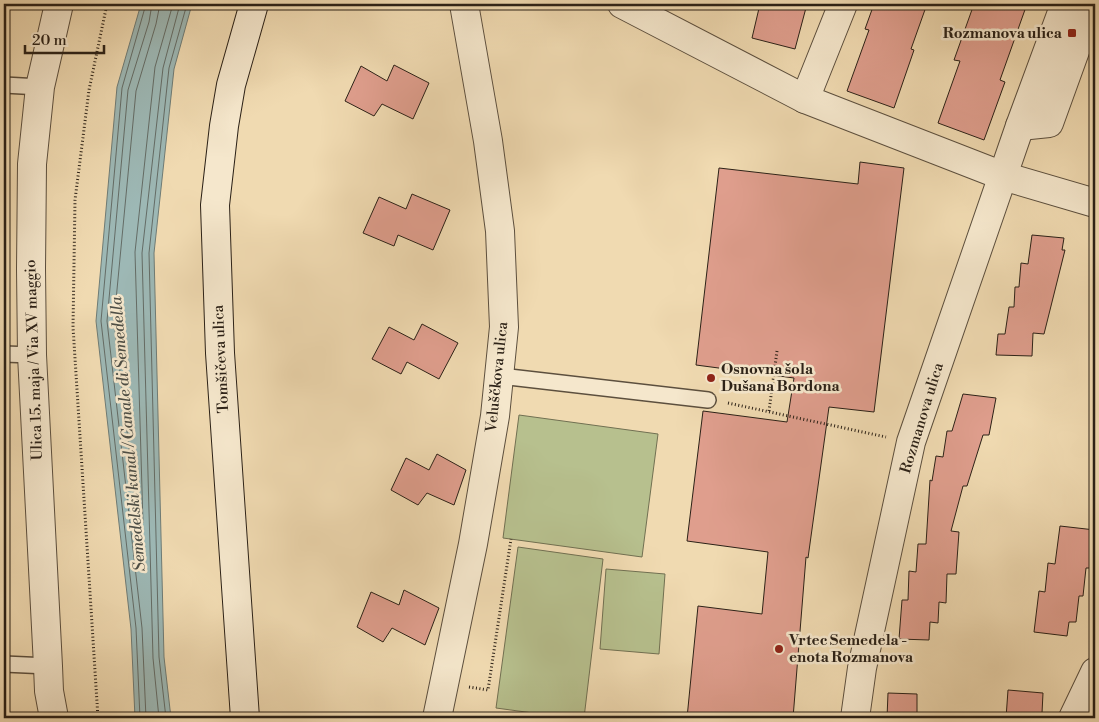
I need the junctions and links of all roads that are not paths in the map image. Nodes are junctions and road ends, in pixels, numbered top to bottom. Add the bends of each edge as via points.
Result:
1 (58, 4) edge
2 (254, 4) edge
3 (464, 4) edge
4 (623, 4) edge
5 (843, 4) edge
6 (1065, 4) edge
7 (1092, 4) edge
8 (1088, 31) edge
9 (4, 85) edge
10 (40, 87) junction
11 (805, 100) junction
12 (1020, 126) junction
13 (1003, 176) junction
14 (1095, 203) edge
15 (4, 354) edge
16 (32, 355) junction
17 (500, 376) junction
18 (708, 400) dead end
19 (4, 664) edge
20 (48, 666) junction
21 (1095, 672) edge
22 (54, 718) edge
23 (245, 718) edge
24 (437, 718) edge
25 (854, 718) edge
26 (1073, 718) edge

1 - 10 street, Ulica 15. maja / Via XV maggio
2 - 23 street, Tomšičeva ulica via 231,85 215,205 220,352
3 - 17 street, Veluščkova ulica via 500,231 504,327
4 - 11 street
5 - 11 street
6 - 12 street, Rozmanova ulica
7 - 8 street
8 - 12 street via 1049,123
9 - 10 lane
10 - 16 street, Ulica 15. maja / Via XV maggio via 32,164
11 - 13 street
12 - 13 street, Rozmanova ulica
13 - 14 street
13 - 25 street, Rozmanova ulica via 911,442
15 - 16 lane
16 - 20 street, Ulica 15. maja / Via XV maggio
17 - 18 lane
17 - 24 street, Veluščkova ulica via 473,544
19 - 20 lane
20 - 22 street, Ulica 15. maja / Via XV maggio
21 - 26 street

